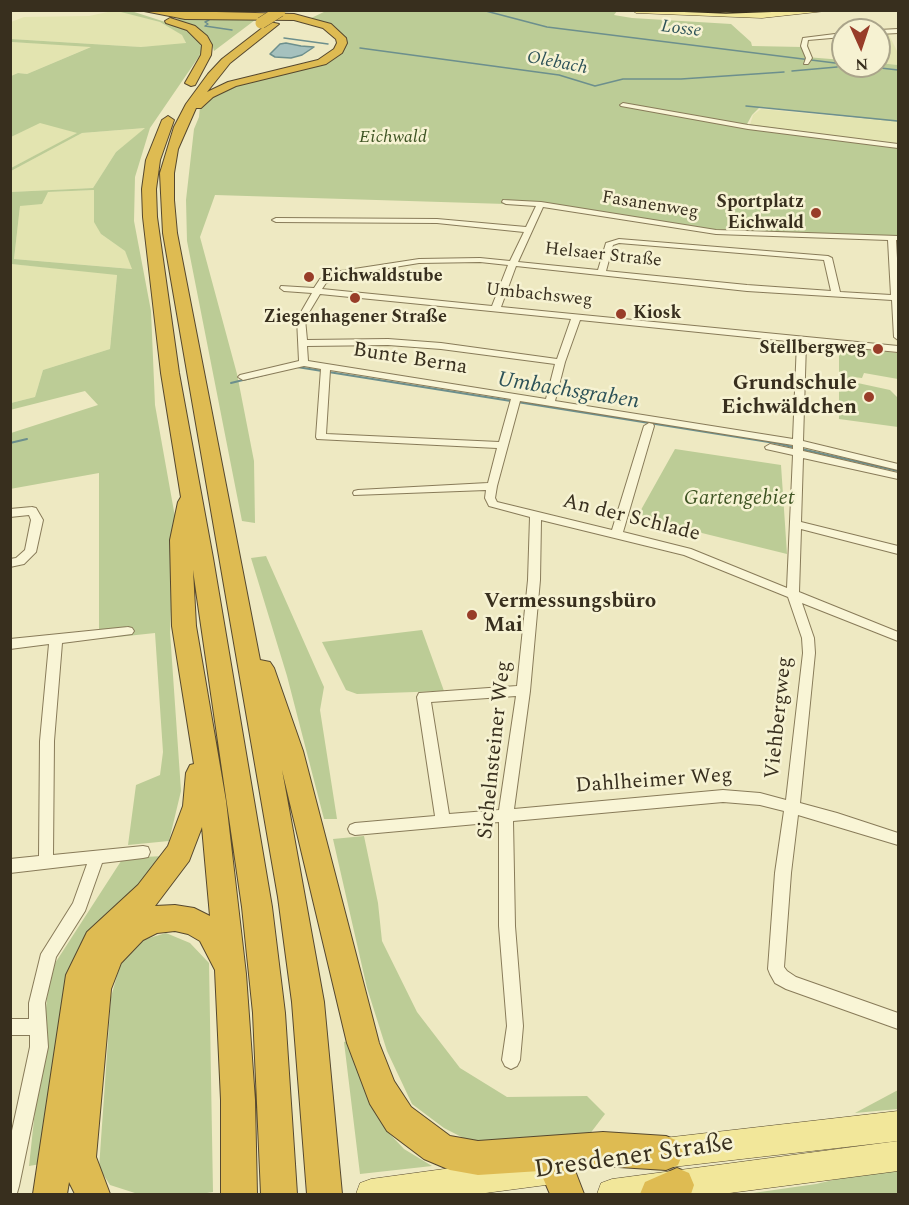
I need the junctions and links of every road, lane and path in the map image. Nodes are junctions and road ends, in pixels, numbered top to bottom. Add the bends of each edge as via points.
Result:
1 (133, 10) edge
2 (144, 10) edge
3 (149, 10) edge
4 (241, 10) edge
5 (636, 10) edge
6 (831, 10) edge
7 (281, 11) edge
8 (294, 11) edge
9 (260, 28) junction
10 (831, 36) edge
11 (247, 60) dead end
12 (807, 61) dead end
13 (260, 65) dead end
14 (192, 83) junction
15 (623, 105) dead end
16 (180, 108) junction
17 (898, 146) edge
18 (506, 202) dead end
19 (541, 204) junction
20 (276, 220) dead end
21 (529, 230) junction
22 (895, 237) edge
23 (513, 263) junction
24 (601, 273) junction
25 (284, 288) dead end
26 (316, 291) junction
27 (836, 294) junction
28 (895, 298) junction
29 (496, 308) junction
30 (577, 316) junction
31 (898, 337) edge
32 (802, 339) junction
33 (303, 343) junction
34 (898, 349) edge
35 (560, 362) junction
36 (304, 363) junction
37 (325, 370) junction
38 (243, 377) dead end
39 (515, 401) junction
40 (550, 403) junction
41 (649, 426) junction
42 (502, 445) junction
43 (797, 448) junction
44 (898, 467) edge
45 (898, 476) edge
46 (492, 486) junction
47 (191, 489) junction
48 (358, 493) dead end
49 (10, 513) edge
50 (536, 516) junction
51 (796, 524) junction
52 (617, 533) junction
53 (898, 550) edge
54 (10, 563) edge
55 (237, 591) junction
56 (793, 594) junction
57 (128, 631) dead end
58 (898, 637) edge
59 (56, 640) junction
60 (10, 644) edge
61 (523, 691) junction
62 (201, 732) junction
63 (792, 808) junction
64 (506, 814) junction
65 (443, 820) junction
66 (355, 829) dead end
67 (898, 838) edge
68 (143, 852) dead end
69 (97, 857) junction
70 (46, 861) junction
71 (10, 866) edge
72 (231, 974) junction
73 (898, 1022) edge
74 (37, 1026) junction
75 (10, 1027) edge
76 (511, 1060) dead end
77 (898, 1126) edge
78 (666, 1153) junction
79 (898, 1156) edge
80 (562, 1181) edge
81 (10, 1186) edge
82 (667, 1190) edge
83 (50, 1194) edge
84 (93, 1194) edge
85 (239, 1194) edge
86 (279, 1194) edge
87 (324, 1194) edge
88 (373, 1194) edge
89 (612, 1194) edge

1 - 13 highway via 184,17 285,17 320,25 337,38 334,51 318,61
1 - 14 highway via 191,28 203,38 208,51
2 - 16 highway via 185,16 294,17 327,26 341,38 340,48 328,59 307,68 225,87
3 - 4 highway via 192,14
5 - 6 main road via 762,15
7 - 9 highway, bridge
8 - 9 highway
9 - 11 highway via 245,51
9 - 14 highway via 222,52
9 - 16 highway
10 - 12 street via 805,39
14 - 16 highway
15 - 17 street via 748,128
16 - 47 highway via 156,149 149,202 170,373
16 - 55 highway via 167,173 169,224
18 - 19 street, Fasanenweg
19 - 21 street
19 - 22 street, Fasanenweg via 716,232
20 - 21 street via 437,221
21 - 23 street
22 - 28 street
23 - 24 street, Helsaer Straße
23 - 26 street, Helsaer Straße via 426,261 375,267 332,276
23 - 29 street
24 - 27 street, Helsaer Straße
24 - 27 street via 610,243 619,241 828,258
25 - 26 street, Umbachsweg
26 - 29 street, Umbachsweg
26 - 33 street via 301,319
27 - 28 street, Helsaer Straße
28 - 31 street
29 - 30 street, Umbachsweg
30 - 32 street, Umbachsweg
30 - 35 street
32 - 34 street, Umbachsweg
32 - 43 street, Viehbergweg
33 - 35 street via 387,342
33 - 36 street
35 - 40 street
36 - 37 street, Bunte Berna
36 - 38 street
37 - 39 street, Bunte Berna
37 - 42 street via 321,436
39 - 40 street, Bunte Berna
39 - 41 street, Bunte Berna
39 - 42 street
40 - 43 street, Bunte Berna
41 - 43 street, Bunte Berna
41 - 52 street
42 - 46 street
43 - 44 street, Bunte Berna
43 - 45 street, Bunte Berna
43 - 51 street, Viehbergweg
46 - 48 street
46 - 50 street, An der Schlade via 493,504
47 - 62 highway via 181,540 181,569 184,626
47 - 86 highway via 257,907 269,1013
49 - 54 street via 32,511 37,520 30,552 20,561
50 - 52 street, An der Schlade
50 - 61 street, Sichelnsteiner Weg
51 - 53 street
51 - 56 street, Viehbergweg
52 - 56 street, An der Schlade via 687,552
55 - 78 highway via 290,751 363,1043 382,1092 399,1119 436,1147 478,1158 603,1149
55 - 87 highway via 306,991
56 - 58 street, An der Schlade
56 - 63 street, Viehbergweg via 809,653
57 - 59 street
59 - 60 street
59 - 70 street via 47,741
61 - 64 street, Sichelnsteiner Weg
61 - 65 street via 424,697
62 - 72 highway via 213,801
62 - 83 highway via 199,792 186,836 159,880 98,942 81,975
63 - 64 street, Dahlheimer Weg via 760,799 723,796
63 - 67 street, Dahlheimer Weg
63 - 73 street, Viehbergweg via 777,969 781,977 792,983
64 - 65 street, Dahlheimer Weg
64 - 76 street, Sichelnsteiner Weg via 507,926 515,1026
65 - 66 street, Dahlheimer Weg
68 - 69 street
69 - 70 street
69 - 74 street via 80,906 49,954 37,1003
70 - 71 street
72 - 84 highway via 216,938 185,919 165,918 144,924 124,936 109,954 96,989 81,1123 81,1169
72 - 85 highway
74 - 75 street
74 - 81 street via 39,1047
77 - 78 main road, Dresdener Straße
78 - 80 main road, Dresdener Straße
79 - 82 main road, Dresdener Straße
80 - 88 main road, Dresdener Straße
82 - 89 main road, Dresdener Straße

